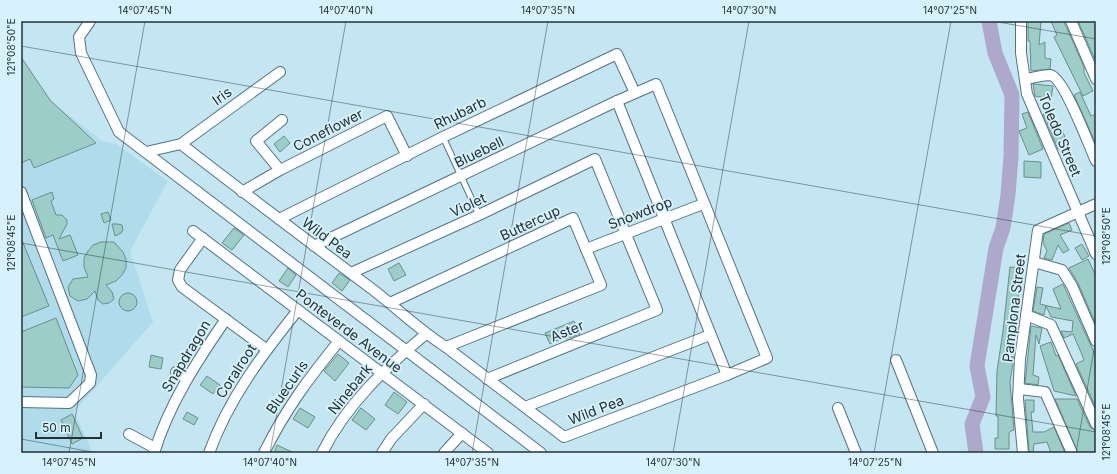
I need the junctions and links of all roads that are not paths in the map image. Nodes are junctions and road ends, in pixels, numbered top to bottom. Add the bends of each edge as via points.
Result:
1 (90, 21) edge
2 (1021, 21) edge
3 (1071, 21) edge
4 (280, 72) dead end
5 (1096, 78) edge
6 (1026, 79) junction
7 (656, 84) joint
8 (635, 93) junction
9 (617, 101) junction
10 (282, 120) dead end
11 (442, 137) junction
12 (182, 144) junction
13 (146, 152) junction
14 (406, 156) junction
15 (1096, 161) edge
16 (280, 170) junction
17 (461, 176) junction
18 (21, 192) edge
19 (242, 192) junction
20 (703, 204) junction
21 (1096, 204) edge
22 (1077, 212) junction
23 (479, 215) junction
24 (664, 219) junction
25 (279, 220) junction
26 (193, 230) dead end
27 (626, 233) junction
28 (203, 238) junction
29 (314, 246) junction
30 (586, 249) junction
31 (1096, 254) edge
32 (1034, 262) junction
33 (351, 274) junction
34 (390, 303) junction
35 (298, 310) junction
36 (1026, 315) junction
37 (226, 319) junction
38 (426, 334) junction
39 (710, 335) junction
40 (339, 341) junction
41 (1096, 341) edge
42 (446, 347) junction
43 (266, 349) junction
44 (406, 351) junction
45 (896, 360) dead end
46 (176, 372) dead end
47 (381, 373) junction
48 (727, 375) junction
49 (186, 378) junction
50 (487, 378) junction
51 (1019, 389) junction
52 (21, 402) edge
53 (424, 404) junction
54 (525, 407) junction
55 (838, 408) dead end
56 (1096, 424) edge
57 (462, 433) junction
58 (129, 434) dead end
59 (155, 451) edge
60 (209, 453) edge
61 (264, 453) edge
62 (322, 453) edge
63 (382, 453) edge
64 (444, 453) edge
65 (488, 453) edge
66 (541, 453) edge
67 (856, 453) edge
68 (933, 453) edge
69 (1023, 453) edge
70 (1072, 453) edge

1 - 13 street via 79,37 81,53 119,132
2 - 6 street, Toledo Street via 1021,53
3 - 5 street
4 - 12 street, Iris
6 - 15 street via 1050,76 1057,79 1066,93
6 - 22 street, Toledo Street via 1027,94
7 - 8 street, Bluebell
7 - 20 street, Wild Pea
8 - 9 street, Bluebell
8 - 11 street, Rhubarb via 617,54
9 - 17 street, Bluebell
9 - 24 street
10 - 16 street via 256,141
11 - 14 street, Rhubarb
11 - 17 lane
12 - 13 street
12 - 19 street, Wild Pea
13 - 44 street
14 - 16 street, Coneflower via 387,116
14 - 25 street, Rhubarb
16 - 19 street, Coneflower
17 - 23 lane
17 - 29 street, Bluebell
18 - 52 street via 91,376 90,383 69,404
19 - 25 street, Wild Pea
20 - 24 street, Snowdrop
20 - 48 street, Wild Pea via 767,358
21 - 22 street, Pamplona Street
22 - 31 street, Toledo Street
22 - 32 street, Pamplona Street via 1038,230
23 - 27 street, Violet via 595,159
23 - 33 street, Violet
24 - 27 street, Snowdrop
24 - 39 street
25 - 29 street, Wild Pea
26 - 28 street, Ponteverde Avenue
27 - 30 street, Snowdrop
27 - 50 street, Aster via 657,310
28 - 35 street, Ponteverde Avenue
28 - 37 street via 180,270 178,280 182,287
29 - 33 street, Wild Pea
30 - 34 street, Buttercup via 573,218
30 - 42 street, Buttercup via 601,286
32 - 36 street, Pamplona Street
32 - 41 street via 1062,270 1072,286
33 - 34 street, Wild Pea
34 - 38 street, Wild Pea
35 - 40 street, Ponteverde Avenue
35 - 43 street, Coralroot
36 - 51 street, Pamplona Street
36 - 56 street via 1051,325
37 - 43 street
37 - 49 street, Snapdragon
38 - 42 street, Wild Pea
38 - 44 street, Ninebark
39 - 48 street
39 - 54 street
40 - 47 street, Ponteverde Avenue
40 - 61 street, Bluecurls via 303,385 281,419
42 - 50 street, Wild Pea
43 - 60 street, Coralroot via 234,398
44 - 47 street, Ninebark
44 - 66 street
45 - 68 street
46 - 49 street
47 - 53 street, Ponteverde Avenue
47 - 62 street, Ninebark via 348,411
48 - 54 street, Wild Pea via 564,437
49 - 59 street, Snapdragon
50 - 54 street, Wild Pea
51 - 69 street, Pamplona Street
51 - 70 street via 1045,392
53 - 57 street, Ponteverde Avenue
53 - 63 street via 391,439
55 - 67 street
57 - 64 street
57 - 65 street, Ponteverde Avenue
58 - 59 street

